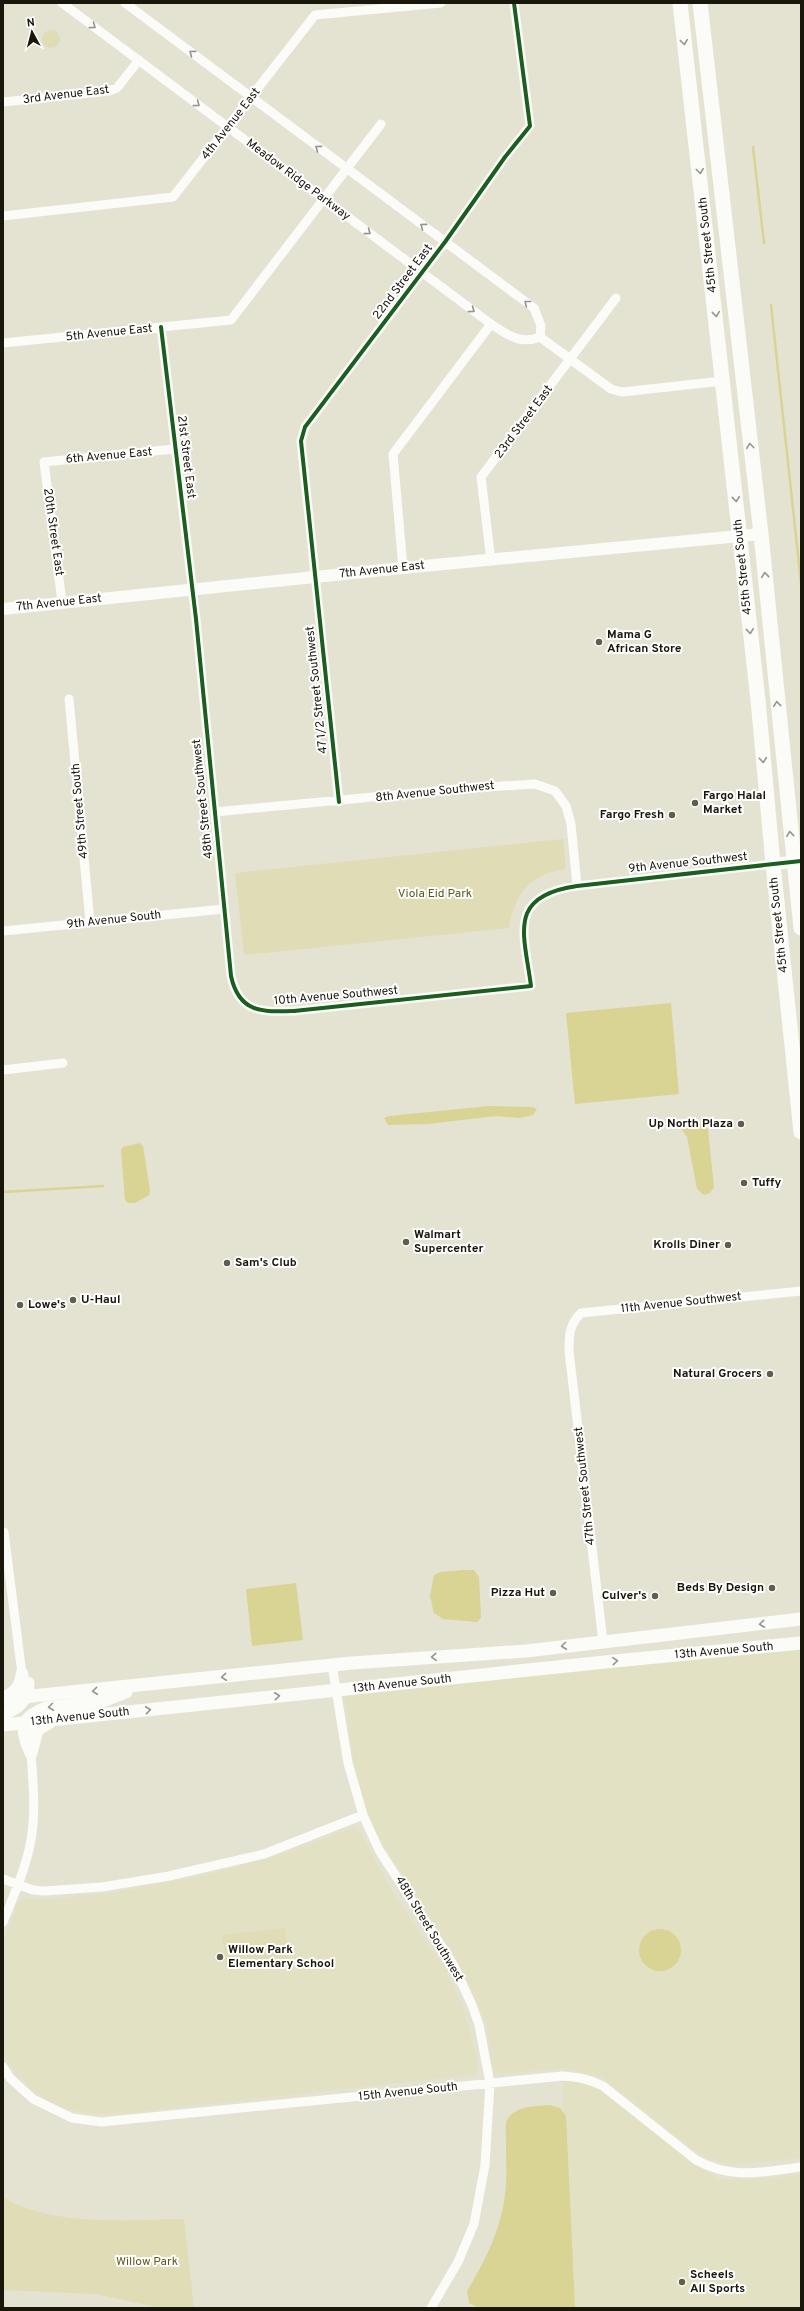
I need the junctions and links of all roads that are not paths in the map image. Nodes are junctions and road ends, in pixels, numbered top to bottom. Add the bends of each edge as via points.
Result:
1 (62, 3) edge
2 (124, 3) edge
3 (441, 3) edge
4 (514, 3) edge
5 (680, 3) edge
6 (700, 3) edge
7 (139, 60) junction
8 (252, 98) junction
9 (3, 102) edge
10 (381, 124) dead end
11 (229, 127) junction
12 (346, 169) junction
13 (324, 199) junction
14 (3, 216) edge
15 (445, 242) junction
16 (423, 272) junction
17 (616, 298) dead end
18 (491, 324) junction
19 (161, 327) junction
20 (540, 337) junction
21 (3, 344) edge
22 (571, 360) junction
23 (723, 381) junction
24 (174, 450) junction
25 (44, 462) joint
26 (761, 534) junction
27 (740, 536) junction
28 (491, 561) junction
29 (403, 568) junction
30 (315, 577) junction
31 (192, 589) junction
32 (62, 602) junction
33 (3, 609) edge
34 (69, 699) dead end
35 (339, 802) junction
36 (215, 812) junction
37 (797, 861) edge
38 (773, 864) junction
39 (576, 886) junction
40 (224, 909) junction
41 (90, 922) junction
42 (801, 928) edge
43 (3, 931) edge
44 (783, 964) junction
45 (245, 1003) joint
46 (801, 1059) edge
47 (63, 1063) dead end
48 (3, 1070) edge
49 (798, 1076) edge
50 (801, 1132) edge
51 (801, 1291) edge
52 (569, 1330) joint
53 (4, 1532) dead end
54 (801, 1619) edge
55 (603, 1642) junction
56 (801, 1643) edge
57 (332, 1665) junction
58 (491, 1674) junction
59 (25, 1678) junction
60 (143, 1685) junction
61 (336, 1690) junction
62 (53, 1695) junction
63 (24, 1698) junction
64 (3, 1699) edge
65 (3, 1713) edge
66 (53, 1720) junction
67 (3, 1725) edge
68 (3, 1728) edge
69 (24, 1729) junction
70 (31, 1753) junction
71 (363, 1815) junction
72 (3, 1879) edge
73 (18, 1885) junction
74 (3, 1922) edge
75 (3, 2067) edge
76 (490, 2083) junction
77 (801, 2167) edge
78 (431, 2308) edge

1 -> 7 street, Meadow Ridge Parkway
8 -> 2 street
3 - 8 street, 4th Avenue East via 315,15
4 - 15 street, 22nd Street East via 530,126
5 -> 23 main road, 45th Street South
26 -> 6 main road, 45th Street South
7 - 9 street, 3rd Avenue East via 117,88 109,92
7 -> 11 street, Meadow Ridge Parkway
8 - 11 street, 4th Avenue East
12 -> 8 street
10 - 12 street, 5th Avenue East
11 - 13 street, Meadow Ridge Parkway
11 - 14 street, 4th Avenue East via 176,194 169,199
12 - 13 street, 5th Avenue East
15 -> 12 street
13 -> 16 street, Meadow Ridge Parkway
13 - 19 street, 5th Avenue East via 231,320
15 - 16 street, 22nd Street East
20 -> 15 street via 541,326 534,308
16 -> 18 street, Meadow Ridge Parkway
16 - 30 street, 22nd Street East via 305,428 301,441
17 - 22 street, 23rd Street East
18 - 20 street, Meadow Ridge Parkway via 519,341
18 - 29 street via 393,454
19 - 21 street, 5th Avenue East
19 - 24 street, 21st Street East
20 - 22 street
22 - 23 street via 611,389 622,392
22 - 28 street, 23rd Street East via 482,477
23 -> 27 main road, 45th Street South
24 - 25 street, 6th Avenue East
24 - 31 street, 21st Street East
25 - 32 street, 20th Street East
26 - 27 street, 7th Avenue East
37 -> 26 main road, 45th Street South
27 - 28 street, 7th Avenue East
27 -> 38 main road, 45th Street South
28 - 29 street, 7th Avenue East
29 - 30 street, 7th Avenue East
30 - 31 street, 7th Avenue East
30 - 35 street, 47 1/2 Street Southwest
31 - 32 street, 7th Avenue East
31 - 36 street, 48th Street Southwest
32 - 33 street, 7th Avenue East
34 - 41 street, 49th Street South
35 - 36 street, 8th Avenue Southwest
35 - 39 street, 8th Avenue Southwest via 515,784 546,786 562,798 566,806 571,824
36 - 40 street, 48th Street Southwest
37 - 38 street, 9th Avenue Southwest
37 - 42 main road, 45th Street South
38 - 39 street, 9th Avenue Southwest
38 - 44 main road, 45th Street South
39 - 45 street, 10th Avenue Southwest via 554,889 541,895 525,918 524,932 532,986 294,1012 255,1010
40 - 41 street, 9th Avenue South
40 - 45 street, 48th Street Southwest via 233,985
41 - 43 street, 9th Avenue South
44 - 46 main road via 794,1004
44 - 49 main road, 45th Street South
47 - 48 street
49 - 50 main road, 45th Street South
51 - 52 street, 11th Avenue Southwest via 581,1313
52 - 55 street, 47th Street Southwest via 569,1351
53 - 59 street
54 -> 55 main road, 13th Avenue South
55 -> 57 main road, 13th Avenue South via 526,1651
55 - 58 main road via 600,1653 590,1656 508,1667
58 -> 56 main road, 13th Avenue South
57 -> 60 main road, 13th Avenue South
57 - 61 street, 48th Street Southwest
58 - 61 main road, 13th Avenue South
59 - 62 main road via 42,1692
59 - 63 main road via 27,1693
59 - 64 main road via 12,1695
60 -> 62 main road, 13th Avenue South
60 -> 69 main road via 100,1702 46,1708 30,1717
66 -> 61 main road, 13th Avenue South
61 - 71 street, 48th Street Southwest via 352,1781
62 - 63 main road, 13th Avenue South
63 - 64 main road, 13th Avenue South
63 - 65 main road via 17,1708
66 - 69 main road, 13th Avenue South
66 - 70 main road via 37,1730
67 - 69 main road, 13th Avenue South
68 - 69 main road
69 - 70 main road
70 - 73 street via 32,1826 27,1859
71 - 73 street via 264,1854 169,1876 102,1887 44,1891
71 - 76 street, 48th Street Southwest via 379,1850 453,1964 479,2025
72 - 73 street
73 - 74 street
75 - 76 street, 15th Avenue South via 10,2078 33,2099 72,2118 101,2122
76 - 77 street, 15th Avenue South via 562,2076 588,2079 620,2098 696,2160 710,2168 723,2172 748,2173
76 - 78 street, 48th Street Southwest via 485,2165 474,2224 458,2262

